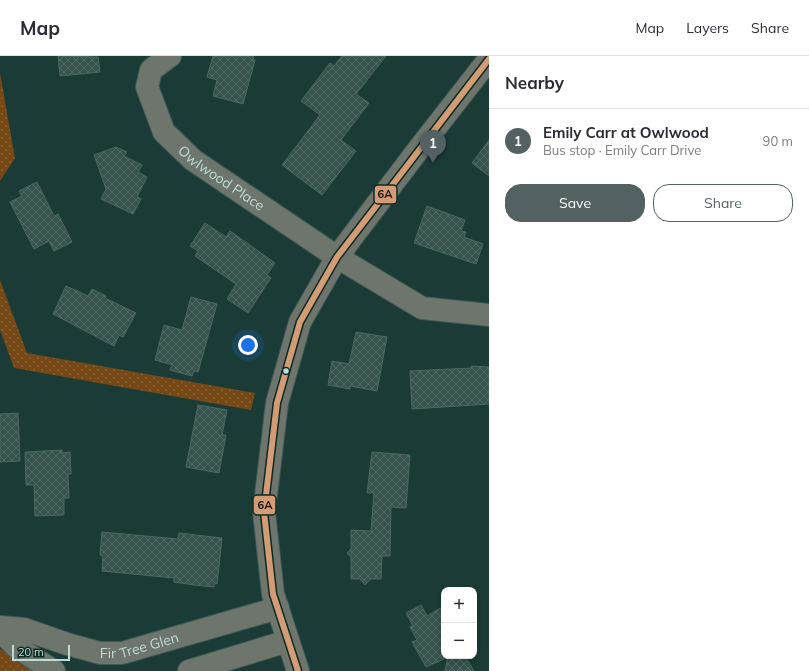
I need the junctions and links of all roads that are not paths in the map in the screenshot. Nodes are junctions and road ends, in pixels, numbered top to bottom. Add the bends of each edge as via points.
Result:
1 (170, 56) edge
2 (489, 59) edge
3 (146, 63) edge
4 (337, 257) junction
5 (489, 315) edge
6 (278, 608) junction
7 (0, 627) edge
8 (0, 630) edge
9 (288, 641) junction
10 (54, 671) edge
11 (189, 671) edge
12 (298, 671) edge

1 - 3 street, Owlwood Place
2 - 4 street
3 - 4 street, Owlwood Place via 147,86 164,132 193,160
4 - 5 street, Owlwood Place via 422,308
4 - 6 street via 300,322 277,403 264,512 273,594
6 - 7 street, Fir Tree Glen via 122,653 100,653 24,629
6 - 9 street
8 - 10 street via 15,646
9 - 11 street
9 - 12 street

